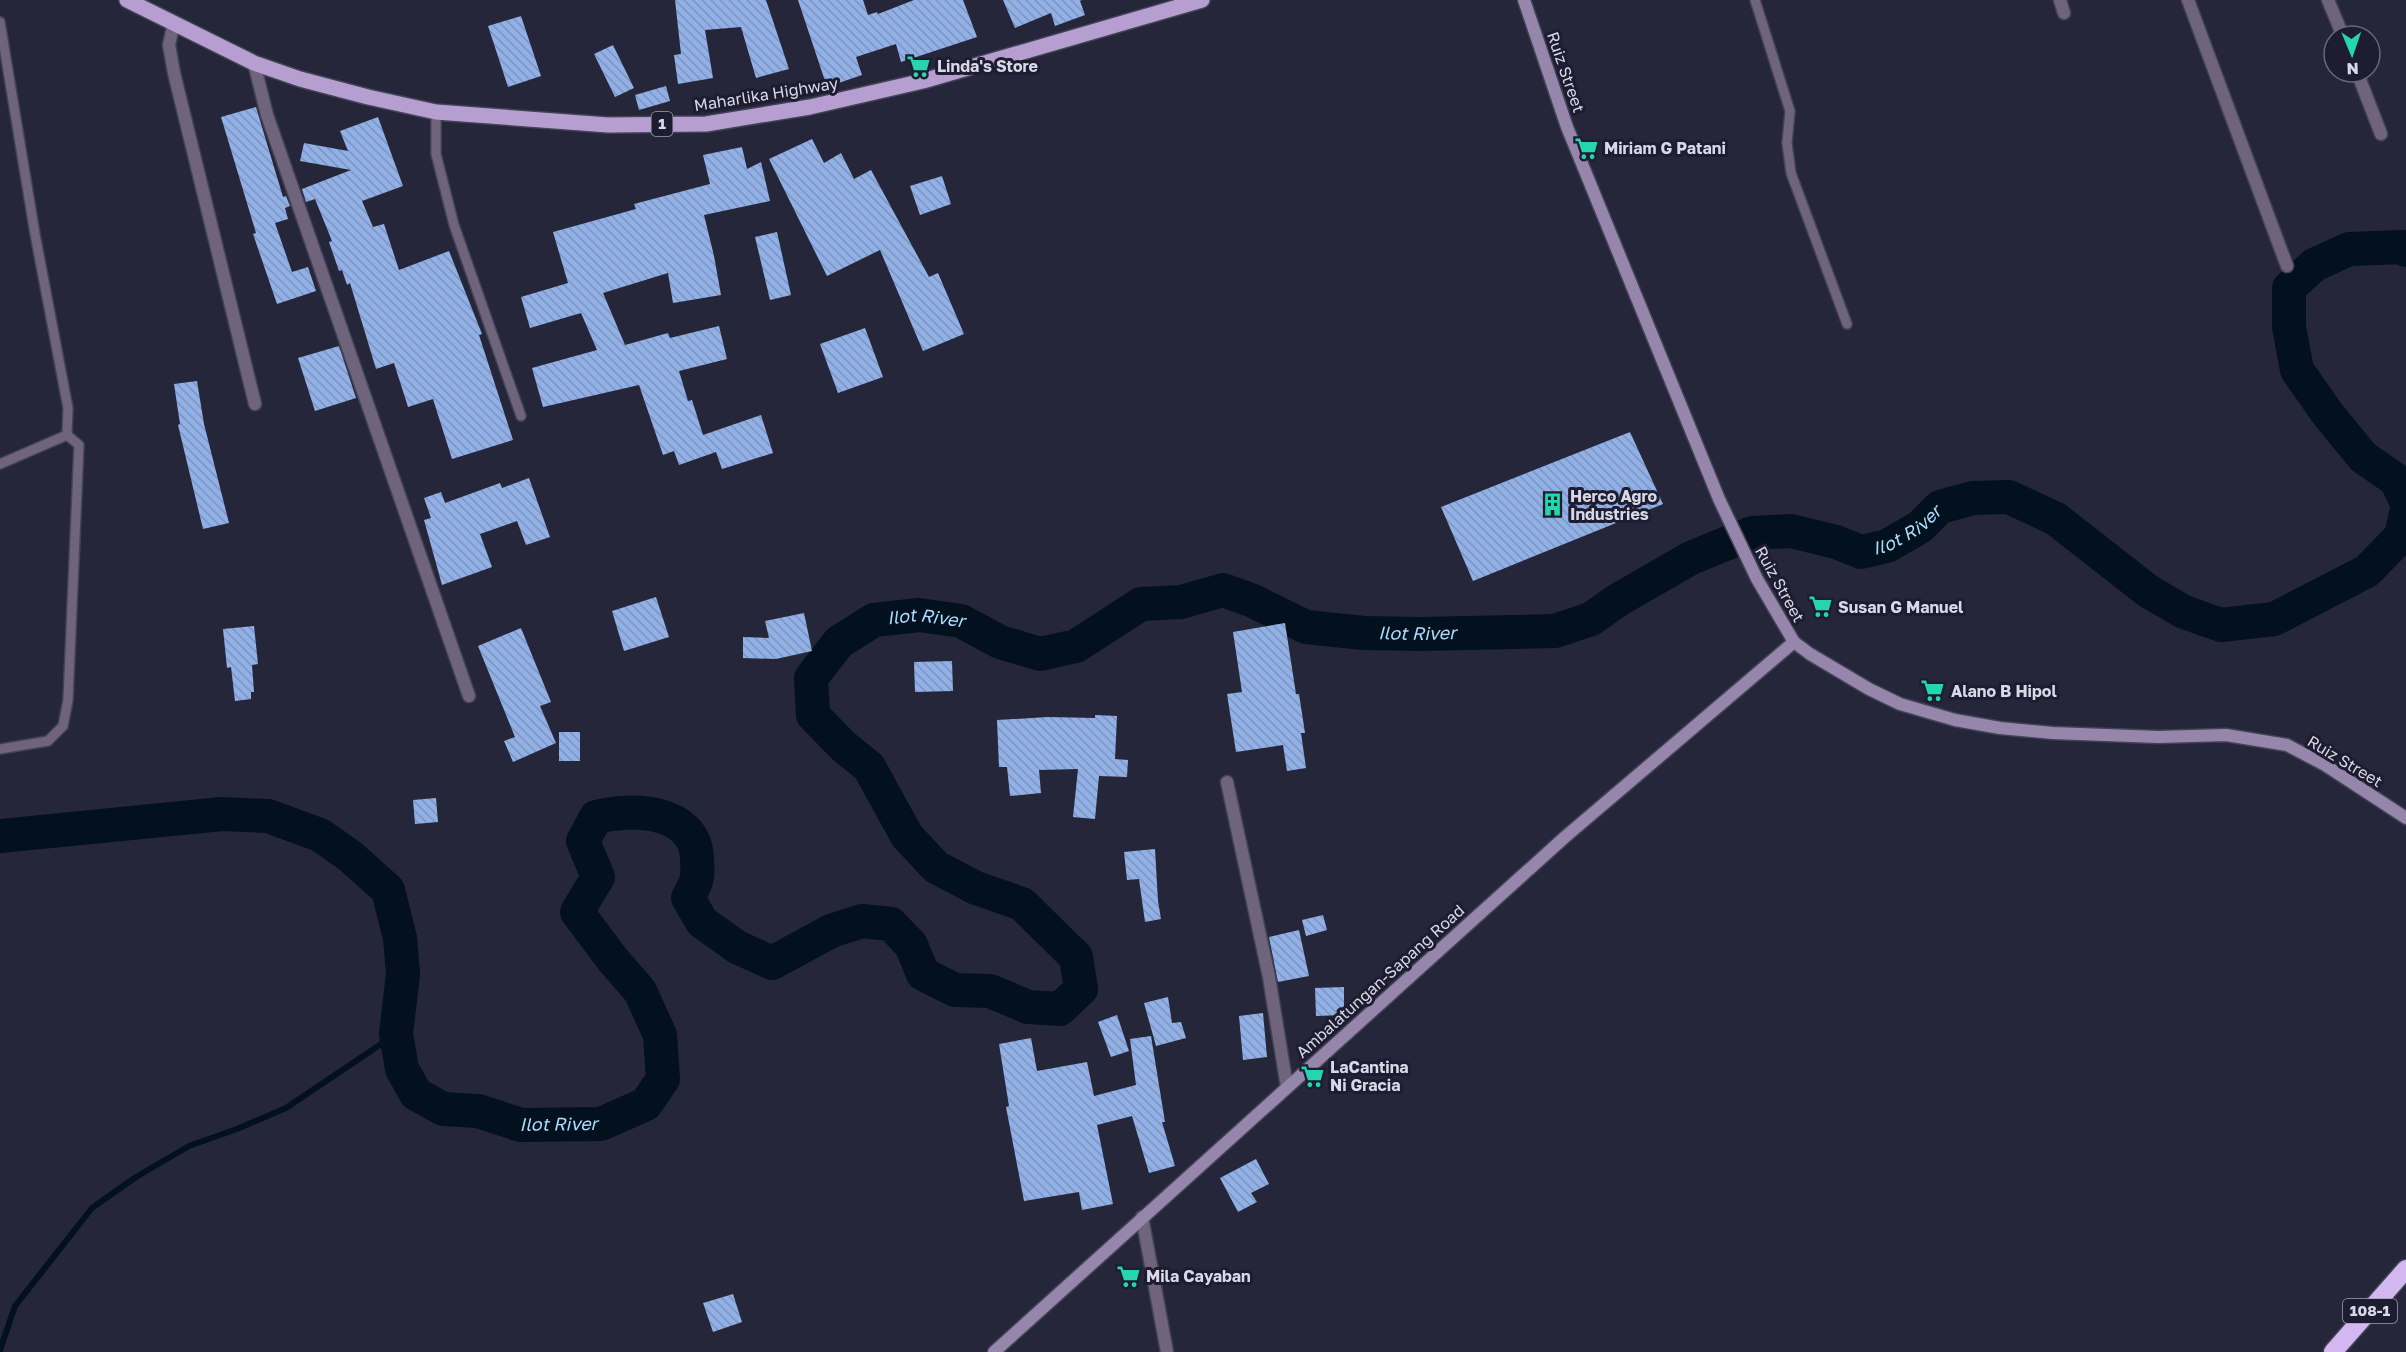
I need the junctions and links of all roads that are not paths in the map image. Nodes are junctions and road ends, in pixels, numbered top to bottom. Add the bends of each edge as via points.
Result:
1 (129, 0) edge
2 (1202, 0) edge
3 (1524, 0) edge
4 (1755, 0) edge
5 (2060, 0) edge
6 (2188, 0) edge
7 (2328, 0) edge
8 (2064, 13) dead end
9 (0, 22) edge
10 (174, 22) junction
11 (2338, 24) edge
12 (254, 63) junction
13 (2362, 84) edge
14 (436, 112) junction
15 (2381, 134) dead end
16 (2287, 266) dead end
17 (1847, 324) dead end
18 (255, 404) dead end
19 (521, 416) dead end
20 (67, 435) junction
21 (0, 464) edge
22 (1794, 642) junction
23 (469, 696) dead end
24 (0, 749) edge
25 (1227, 782) dead end
26 (2406, 818) edge
27 (1287, 1087) junction
28 (1142, 1217) junction
29 (2406, 1269) edge
30 (994, 1352) edge
31 (1167, 1352) edge
32 (2333, 1352) edge

1 - 10 main road, Maharlika Highway / 1
2 - 14 main road, Maharlika Highway / 1 via 922,81 810,107 706,124 608,125
3 - 22 street, Ruiz Street via 1567,127 1719,499 1756,579
4 - 17 lane via 1790,111 1787,143 1791,173
5 - 8 street
6 - 16 street
7 - 11 street
9 - 20 lane via 68,408
10 - 12 main road, Maharlika Highway / 1
10 - 18 street via 169,45 174,73
12 - 14 main road, Maharlika Highway / 1 via 368,97
12 - 23 street via 267,115
13 - 15 street
14 - 19 lane via 436,154 454,225
20 - 21 lane
20 - 24 lane via 79,444 68,700 63,726 48,741
22 - 26 street, Ruiz Street via 1869,689 1900,704 1955,720 2052,733 2226,735 2287,745
22 - 27 street, Ambalatungan-Sapang Road via 1565,837
25 - 27 street via 1269,977
27 - 28 street, Ambalatungan-Sapang Road
28 - 30 street, Ambalatungan-Sapang Road
28 - 31 street
29 - 32 highway, 108-1

